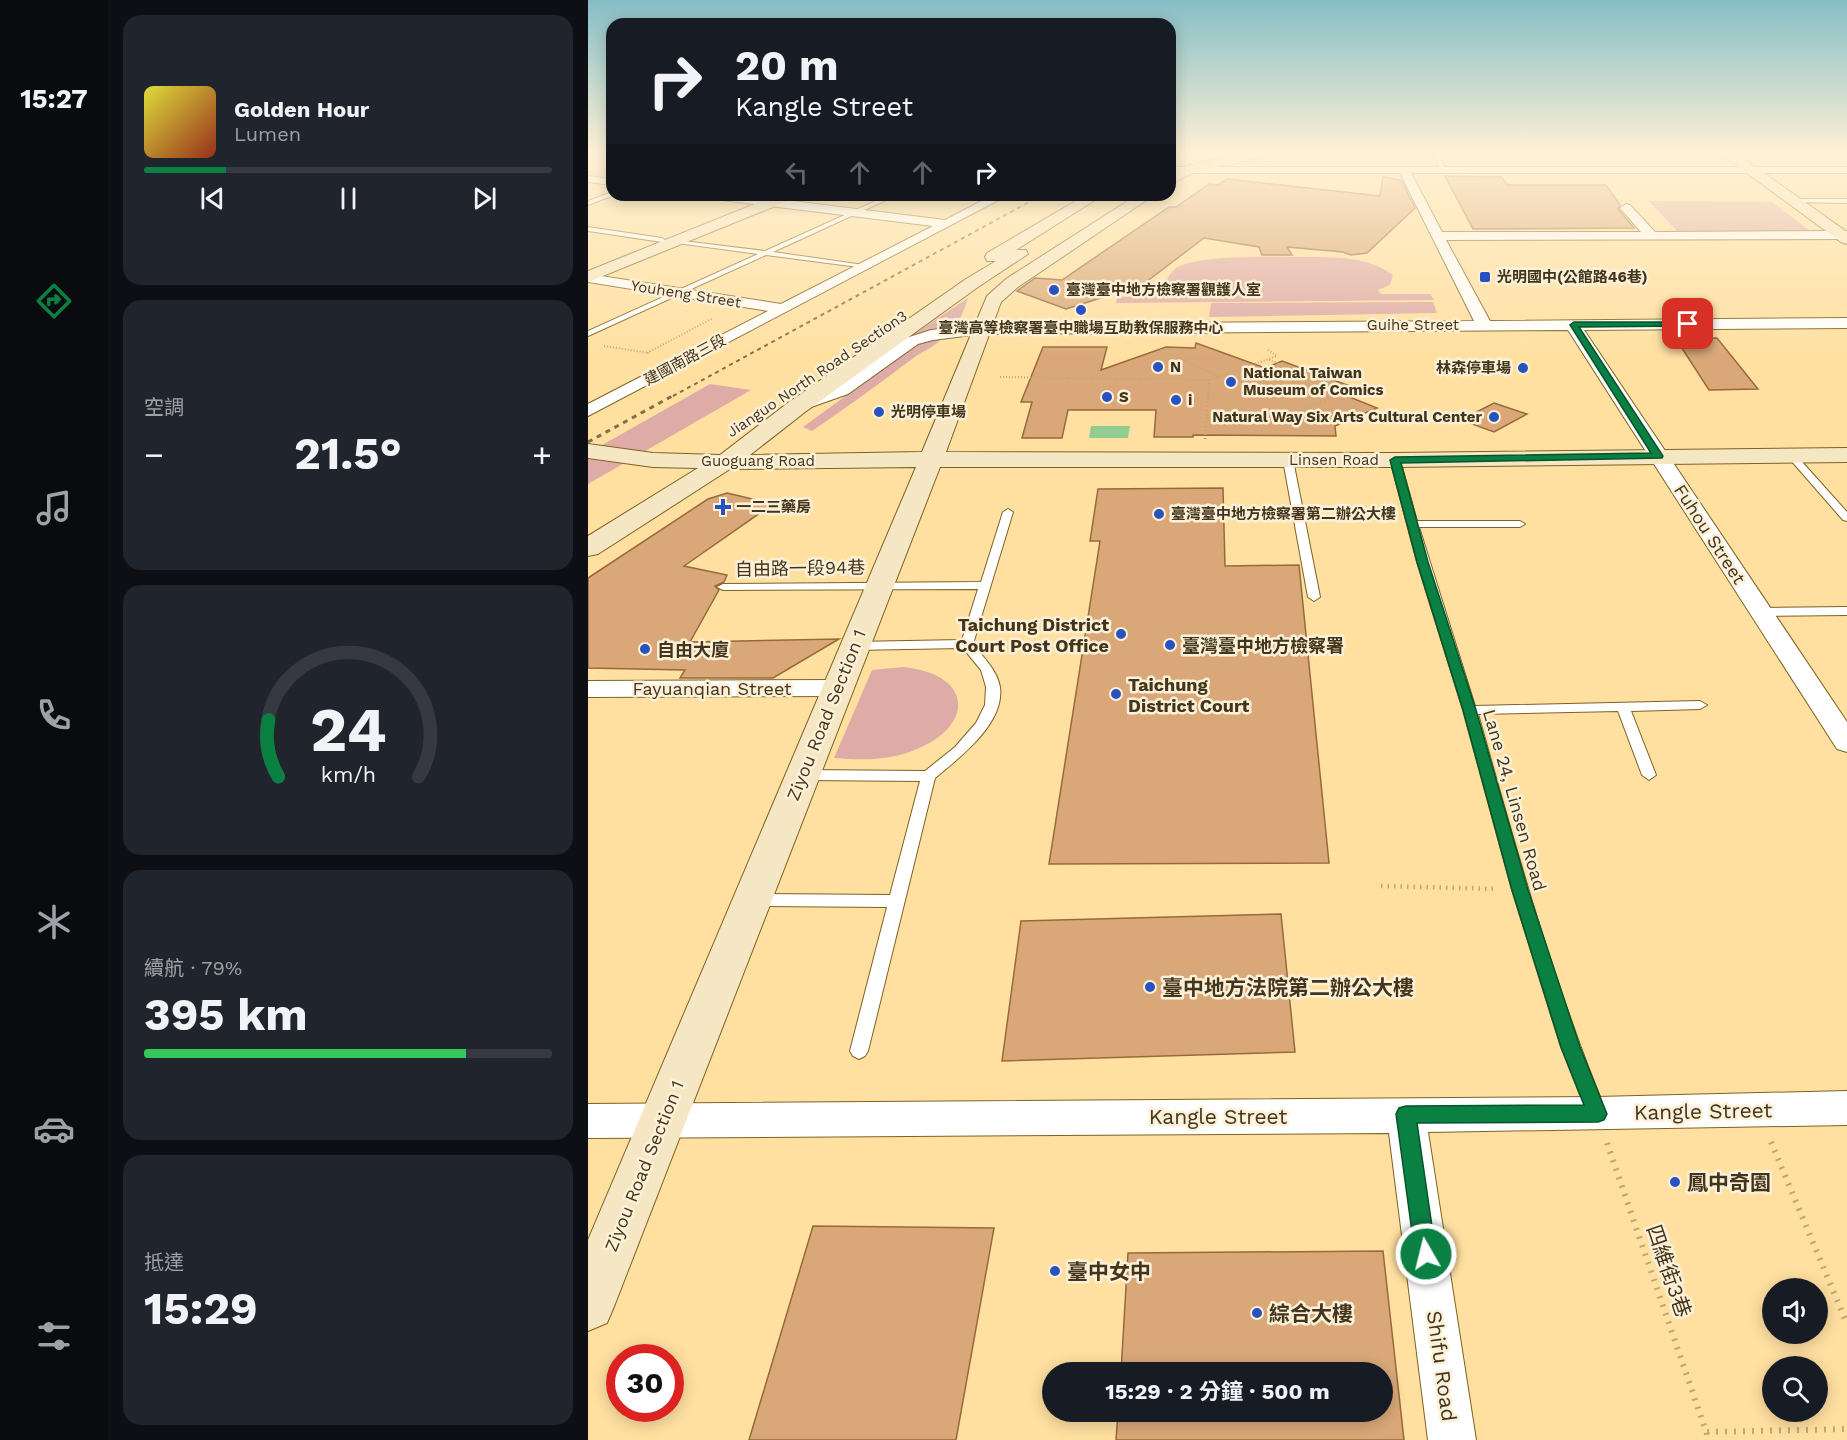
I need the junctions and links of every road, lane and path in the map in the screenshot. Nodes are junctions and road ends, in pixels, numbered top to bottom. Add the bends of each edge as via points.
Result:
1 (715, 221) edge
2 (837, 221) edge
3 (924, 221) edge
4 (952, 221) edge
5 (1053, 221) edge
6 (1072, 221) edge
7 (1107, 221) edge
8 (1429, 221) edge
9 (1638, 221) edge
10 (1823, 221) edge
11 (947, 224) junction
12 (588, 229) edge
13 (1436, 236) junction
14 (1652, 236) junction
15 (1845, 236) edge
16 (670, 240) junction
17 (765, 253) junction
18 (864, 267) junction
19 (588, 270) edge
20 (588, 278) edge
21 (678, 293) junction
22 (743, 303) junction
23 (783, 309) junction
24 (1847, 323) edge
25 (1484, 325) junction
26 (1574, 325) junction
27 (980, 329) junction
28 (588, 334) edge
29 (600, 345) dead end
30 (1155, 348) dead end
31 (1267, 349) dead end
32 (647, 353) junction
33 (686, 359) junction
34 (1267, 359) junction
35 (1220, 376) junction
36 (1000, 377) dead end
37 (1209, 380) junction
38 (796, 407) junction
39 (588, 411) edge
40 (1207, 416) junction
41 (738, 427) dead end
42 (1205, 441) dead end
43 (588, 451) edge
44 (720, 453) junction
45 (1791, 455) junction
46 (1847, 455) edge
47 (1658, 456) junction
48 (929, 460) junction
49 (1288, 460) junction
50 (1395, 460) junction
51 (689, 461) junction
52 (1008, 512) dead end
53 (1847, 518) edge
54 (588, 524) edge
55 (1412, 524) junction
56 (1520, 524) dead end
57 (588, 548) edge
58 (878, 585) junction
59 (986, 585) junction
60 (723, 587) dead end
61 (1314, 597) dead end
62 (1847, 611) edge
63 (1761, 612) junction
64 (967, 644) junction
65 (853, 646) junction
66 (837, 687) junction
67 (588, 689) edge
68 (1700, 705) dead end
69 (1623, 706) junction
70 (1470, 710) junction
71 (1847, 743) edge
72 (802, 775) junction
73 (1649, 775) dead end
74 (928, 776) junction
75 (1381, 886) dead end
76 (1520, 890) junction
77 (751, 900) junction
78 (897, 901) junction
79 (859, 1051) dead end
80 (1847, 1108) edge
81 (1757, 1110) junction
82 (1406, 1114) junction
83 (1598, 1114) junction
84 (662, 1121) junction
85 (588, 1122) edge
86 (588, 1304) edge
87 (1847, 1324) edge
88 (1847, 1429) edge
89 (1707, 1432) junction
90 (1452, 1440) edge
91 (1709, 1440) edge

1 - 16 main road
2 - 17 lane
3 - 11 street
4 - 11 street, 建國南路三段
5 - 41 main road, Jianguo North Road Section3 via 945,286
6 - 38 main road, Jianguo North Road Section3 via 972,283
7 - 27 main road, Ziyou Road Section 1 via 1001,291
8 - 13 street
9 - 14 street
10 - 15 main road
11 - 18 street, 建國南路三段
12 - 16 lane
13 - 14 street
13 - 25 street
14 - 15 street
16 - 17 lane
16 - 19 main road
16 - 20 main road
17 - 18 lane
17 - 21 lane
18 - 23 street, 建國南路三段
20 - 21 street, Youheng Street
21 - 22 street, Youheng Street
21 - 28 lane
22 - 23 street, Youheng Street
22 - 32 path
23 - 33 street, 建國南路三段
24 - 26 street, Guihe Street
25 - 26 street, Guihe Street
25 - 27 street, Guihe Street
26 - 47 street, Fuhou Street
27 - 38 street, Guihe Street via 912,340 842,390
27 - 48 main road, Ziyou Road Section 1
29 - 32 path
30 - 35 path
31 - 34 path via 1277,356
32 - 33 path
33 - 39 street, 建國南路三段
34 - 35 path
34 - 40 path via 1347,390 1298,413
35 - 37 path
36 - 37 path
37 - 40 path
38 - 44 main road, Jianguo North Road Section3
40 - 42 path
43 - 51 main road, Guoguang Road
44 - 48 main road, Guoguang Road
44 - 51 main road, Guoguang Road
44 - 57 main road, Jianguo North Road Section3
45 - 46 main road, Linsen Road
45 - 47 main road, Linsen Road
45 - 53 lane
47 - 50 main road, Linsen Road
47 - 63 street, Fuhou Street
48 - 49 main road, Linsen Road
48 - 58 main road, Ziyou Road Section 1
49 - 50 main road, Linsen Road
49 - 61 lane
50 - 55 lane, Lane 24, Linsen Road
51 - 54 main road
52 - 59 lane
55 - 56 lane
55 - 70 lane, Lane 24, Linsen Road
58 - 59 lane, 自由路一段94巷
58 - 60 lane, 自由路一段94巷
58 - 65 main road, Ziyou Road Section 1
59 - 64 lane
62 - 63 lane
63 - 71 street, Fuhou Street
64 - 65 lane
64 - 74 lane via 987,670 993,687 992,705 982,725 960,750
65 - 66 main road, Ziyou Road Section 1
66 - 67 street, Fayuanqian Street
66 - 72 main road, Ziyou Road Section 1
68 - 69 lane
69 - 70 lane
69 - 73 lane
70 - 76 lane, Lane 24, Linsen Road
72 - 74 lane
72 - 77 main road, Ziyou Road Section 1
74 - 78 lane
75 - 76 path
76 - 83 lane, Lane 24, Linsen Road via 1570,1047
77 - 78 lane
77 - 84 main road, Ziyou Road Section 1
78 - 79 lane
80 - 81 street, Kangle Street
81 - 83 street, Kangle Street
81 - 87 path
82 - 83 street, Kangle Street
82 - 84 street, Kangle Street
82 - 90 street, Shifu Road
83 - 89 path, 四維街3巷
84 - 85 street, Kangle Street
84 - 86 main road, Ziyou Road Section 1
88 - 89 path
89 - 91 path, 四維街3巷

